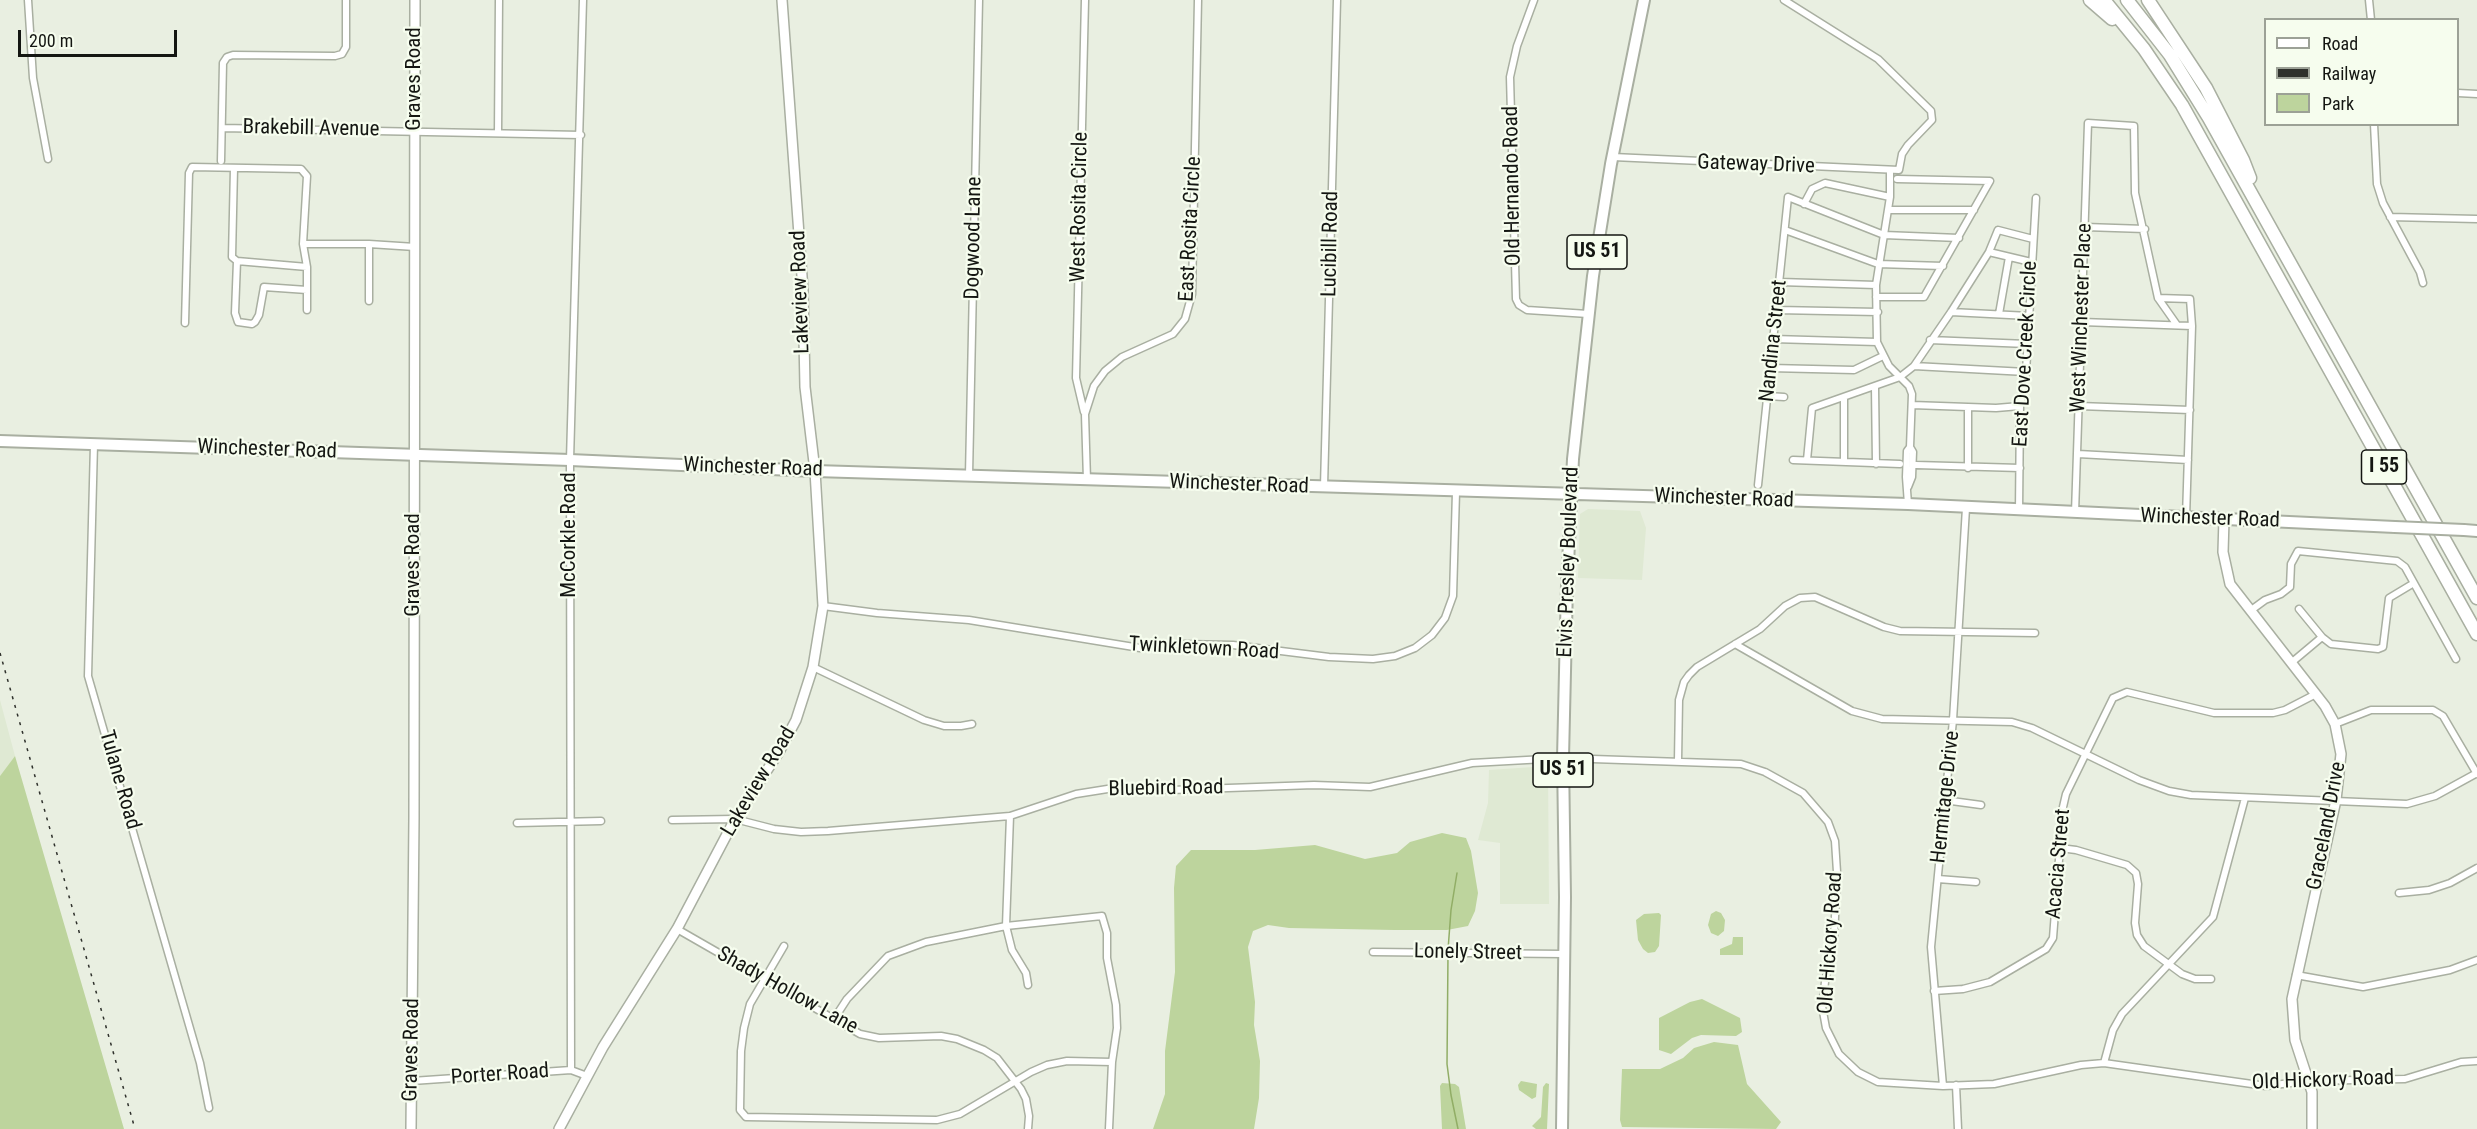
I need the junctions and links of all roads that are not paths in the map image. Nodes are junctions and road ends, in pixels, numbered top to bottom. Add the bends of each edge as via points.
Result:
1 (27, 0) edge
2 (346, 0) edge
3 (415, 0) edge
4 (499, 0) edge
5 (583, 0) edge
6 (782, 0) edge
7 (979, 0) edge
8 (1085, 0) edge
9 (1198, 0) edge
10 (1337, 0) edge
11 (1534, 0) edge
12 (1644, 0) edge
13 (1784, 0) edge
14 (2090, 0) edge
15 (2104, 0) edge
16 (2127, 0) edge
17 (2148, 0) edge
18 (2369, 0) edge
19 (2371, 18) edge
20 (2144, 49) junction
21 (2459, 93) edge
22 (2477, 94) edge
23 (2374, 126) edge
24 (222, 128) junction
25 (415, 132) junction
26 (498, 133) junction
27 (581, 135) junction
28 (1613, 157) junction
29 (48, 159) dead end
30 (221, 161) dead end
31 (234, 168) junction
32 (1890, 170) junction
33 (1897, 179) dead end
34 (1890, 197) junction
35 (2036, 198) dead end
36 (1804, 204) junction
37 (2260, 208) junction
38 (1888, 210) junction
39 (1974, 210) junction
40 (2390, 217) junction
41 (2477, 219) edge
42 (2085, 227) junction
43 (2145, 229) junction
44 (1785, 230) junction
45 (1884, 235) junction
46 (1959, 238) junction
47 (2033, 239) junction
48 (303, 244) junction
49 (369, 244) junction
50 (415, 247) junction
51 (1989, 252) junction
52 (2009, 257) junction
53 (237, 261) junction
54 (2031, 262) junction
55 (1878, 264) junction
56 (1943, 266) junction
57 (307, 267) junction
58 (1780, 282) junction
59 (2423, 283) dead end
60 (1876, 285) junction
61 (307, 290) junction
62 (1876, 297) junction
63 (2158, 298) junction
64 (369, 301) dead end
65 (308, 310) dead end
66 (1777, 310) junction
67 (1878, 312) junction
68 (1951, 312) junction
69 (1588, 314) junction
70 (1999, 314) junction
71 (2029, 316) junction
72 (185, 322) dead end
73 (2082, 322) junction
74 (2177, 326) junction
75 (2192, 326) junction
76 (1773, 339) junction
77 (1930, 340) junction
78 (1877, 342) junction
79 (2027, 344) junction
80 (1882, 356) junction
81 (1914, 366) junction
82 (1770, 368) junction
83 (2025, 372) junction
84 (1900, 377) junction
85 (1875, 387) junction
86 (1768, 396) junction
87 (1784, 398) dead end
88 (1844, 399) junction
89 (1912, 405) junction
90 (1968, 406) junction
91 (2020, 406) junction
92 (2079, 406) junction
93 (2190, 410) junction
94 (1085, 414) junction
95 (0, 441) edge
96 (94, 444) junction
97 (2078, 454) junction
98 (414, 455) junction
99 (570, 460) junction
100 (1793, 460) dead end
101 (1807, 460) junction
102 (2188, 460) junction
103 (1844, 462) junction
104 (1876, 464) junction
105 (1909, 464) junction
106 (1968, 468) junction
107 (2020, 468) junction
108 (815, 471) junction
109 (969, 475) junction
110 (1087, 480) junction
111 (1758, 485) dead end
112 (1324, 487) junction
113 (1456, 492) junction
114 (1570, 495) junction
115 (1908, 504) junction
116 (1966, 508) junction
117 (2019, 510) junction
118 (2074, 513) junction
119 (2186, 518) junction
120 (2224, 519) junction
121 (2477, 531) edge
122 (2414, 584) junction
123 (2477, 598) edge
124 (823, 606) junction
125 (2300, 609) dead end
126 (2250, 611) junction
127 (1960, 630) junction
128 (2035, 633) dead end
129 (2477, 634) edge
130 (2322, 637) junction
131 (1735, 644) junction
132 (2456, 659) dead end
133 (2291, 663) junction
134 (813, 667) junction
135 (2316, 694) junction
136 (1953, 720) junction
137 (972, 724) dead end
138 (2335, 724) junction
139 (2087, 754) junction
140 (1563, 758) junction
141 (1678, 761) junction
142 (2477, 774) edge
143 (2245, 798) junction
144 (1944, 800) junction
145 (2336, 800) junction
146 (1981, 805) dead end
147 (1010, 816) junction
148 (735, 819) junction
149 (672, 820) dead end
150 (601, 821) dead end
151 (570, 822) junction
152 (517, 823) dead end
153 (2060, 848) junction
154 (2477, 868) edge
155 (1938, 879) junction
156 (1976, 882) dead end
157 (2399, 893) dead end
158 (1006, 926) junction
159 (677, 929) junction
160 (784, 946) dead end
161 (1373, 952) dead end
162 (1563, 954) junction
163 (2477, 960) edge
164 (2168, 965) junction
165 (2296, 975) junction
166 (765, 979) junction
167 (2211, 979) dead end
168 (1028, 985) dead end
169 (1934, 991) junction
170 (834, 1019) junction
171 (2477, 1060) edge
172 (1112, 1062) junction
173 (2104, 1063) junction
174 (571, 1070) junction
175 (588, 1076) junction
176 (1015, 1080) junction
177 (412, 1081) junction
178 (2307, 1081) junction
179 (1956, 1085) junction
180 (1943, 1086) junction
181 (209, 1108) dead end
182 (411, 1129) edge
183 (560, 1129) edge
184 (1028, 1129) edge
185 (1109, 1129) edge
186 (1562, 1129) edge
187 (1958, 1129) edge
188 (2312, 1129) edge

1 - 29 street via 33,78
2 - 24 street via 346,47 342,54 227,57 223,63
3 - 25 street, Graves Road
4 - 26 street
5 - 27 street, McCorkle Road
6 - 108 street, Lakeview Road via 805,387
7 - 109 street, Dogwood Lane
8 - 94 street, West Rosita Circle via 1076,378
9 - 94 street, East Rosita Circle via 1192,294 1185,319 1173,334 1122,357 1105,371 1094,386
10 - 112 street, Lucibill Road
11 - 69 street, Old Hernando Road via 1510,77 1516,299 1527,310
12 - 28 main road, Elvis Presley Boulevard / US 51
13 - 32 street, Gateway Drive via 1878,59 1931,111 1932,120 1902,154 1899,170
14 - 20 highway
15 - 20 highway, I 55
16 - 37 highway, I 55 via 2188,82
17 - 37 highway via 2224,121
18 - 19 street
20 - 129 highway, I 55 via 2199,135
21 - 22 street
23 - 40 street via 2377,184
24 - 25 street, Brakebill Avenue
24 - 30 street
25 - 26 street, Brakebill Avenue
25 - 50 street, Graves Road
26 - 27 street, Brakebill Avenue
27 - 99 street, McCorkle Road
28 - 32 street, Gateway Drive
28 - 69 main road, Elvis Presley Boulevard / US 51
31 - 48 street via 301,169 307,176
31 - 53 street via 231,256
31 - 72 street via 192,167 189,173
32 - 34 street
33 - 39 street via 1990,181
34 - 36 street via 1825,183 1812,189
34 - 38 street
35 - 47 street, East Dove Creek Circle
36 - 44 street, Nandina Street via 1788,197
36 - 45 street
37 - 123 highway, I 55
38 - 39 street
38 - 45 street
39 - 46 street
40 - 41 street
40 - 59 street
42 - 43 street
42 - 43 street, West Winchester Place via 2088,123 2134,126 2135,193
42 - 73 street, West Winchester Place
43 - 63 street
44 - 55 street
44 - 58 street, Nandina Street
45 - 46 street
45 - 55 street
46 - 56 street
47 - 51 street via 1998,230
47 - 54 street, East Dove Creek Circle
48 - 49 street
48 - 57 street
49 - 50 street
49 - 64 street
50 - 98 street, Graves Road
51 - 52 street
51 - 68 street
52 - 54 street
52 - 70 street
53 - 57 street
53 - 61 street via 238,322 255,322 260,315 264,287
54 - 71 street, East Dove Creek Circle
55 - 56 street
55 - 60 street
56 - 62 street via 1924,297
57 - 61 street
58 - 60 street
58 - 66 street, Nandina Street
60 - 62 street
61 - 65 street
62 - 67 street
63 - 74 street
63 - 75 street via 2190,299
66 - 67 street
66 - 76 street, Nandina Street
67 - 78 street
68 - 70 street
68 - 77 street
69 - 114 main road, Elvis Presley Boulevard / US 51
70 - 71 street
71 - 79 street, East Dove Creek Circle
73 - 74 street
73 - 92 street, West Winchester Place
74 - 75 street
75 - 93 street
76 - 78 street
76 - 82 street, Nandina Street
77 - 79 street
77 - 81 street
78 - 80 street
79 - 83 street, East Dove Creek Circle
80 - 82 street via 1854,370
80 - 84 street
81 - 83 street
81 - 84 street
82 - 86 street, Nandina Street
83 - 91 street, East Dove Creek Circle
84 - 85 street
84 - 89 street via 1911,390
85 - 88 street
85 - 104 street
86 - 87 street
86 - 111 street, Nandina Street
88 - 101 street via 1812,408
88 - 103 street
89 - 90 street
89 - 105 street via 1913,452
90 - 91 street
90 - 106 street
91 - 107 street, East Dove Creek Circle
92 - 93 street
92 - 97 street, West Winchester Place
93 - 102 street
94 - 110 street, East Rosita Circle
95 - 96 main road, Winchester Road
96 - 98 main road, Winchester Road
96 - 181 street, Tulane Road via 88,676 200,1063
97 - 102 street
97 - 118 street, West Winchester Place
98 - 99 main road, Winchester Road
98 - 177 street, Graves Road
99 - 108 main road, Winchester Road
99 - 151 street, McCorkle Road
100 - 101 street
101 - 103 street
102 - 119 street
103 - 104 street
104 - 105 street
105 - 106 street
105 - 115 street via 1912,477
106 - 107 street
107 - 117 street, East Dove Creek Circle
108 - 109 main road, Winchester Road
108 - 124 street, Lakeview Road
109 - 110 main road, Winchester Road
110 - 112 main road, Winchester Road
112 - 113 main road, Winchester Road
113 - 114 main road, Winchester Road
113 - 124 street, Twinkletown Road via 1453,596 1445,618 1415,648 1395,656 1329,657 1233,645 1140,648 969,620
114 - 115 main road, Winchester Road
114 - 140 main road, Elvis Presley Boulevard / US 51
115 - 116 main road, Winchester Road
116 - 117 main road, Winchester Road
116 - 127 street, Hermitage Drive
117 - 118 main road, Winchester Road
118 - 119 main road, Winchester Road
119 - 120 main road, Winchester Road
120 - 121 main road, Winchester Road, bridge
120 - 126 street, Graceland Drive via 2223,552 2230,584
122 - 126 street via 2397,561 2301,550 2292,560 2290,587
122 - 130 street via 2390,598 2381,649 2328,643
122 - 132 street
124 - 134 street, Lakeview Road
125 - 130 street
126 - 133 street, Graceland Drive
127 - 128 street
127 - 131 street via 1900,631 1815,597 1800,598 1785,606 1760,629
127 - 136 street, Hermitage Drive
130 - 133 street
131 - 136 street via 1852,711 1882,719
131 - 141 street via 1697,667 1684,682 1679,700
133 - 135 street, Graceland Drive
134 - 137 street via 924,720 944,726
134 - 148 street, Lakeview Road via 792,728
135 - 138 street, Graceland Drive
135 - 139 street, Acacia Street via 2272,713 2214,713 2127,692 2119,694 2113,698
136 - 139 street via 2012,722
136 - 144 street, Hermitage Drive
138 - 142 street via 2371,710 2433,710 2443,716
138 - 145 street, Graceland Drive via 2341,754
139 - 143 street via 2169,791
139 - 153 street, Acacia Street via 2066,794
140 - 141 street, Old Hickory Road
140 - 147 street, Bluebird Road via 1472,763 1370,787 1120,787 1076,794
140 - 162 main road, Elvis Presley Boulevard / US 51
141 - 180 street, Old Hickory Road via 1741,764 1765,772 1803,793 1818,809 1835,841 1837,872 1834,939 1822,1006 1826,1028 1839,1054 1858,1072 1878,1082
142 - 145 street via 2423,801 2407,804
143 - 145 street
143 - 164 street via 2213,917
144 - 146 street
144 - 155 street, Hermitage Drive
145 - 165 street, Graceland Drive
147 - 148 street, Bluebird Road via 801,832
147 - 158 street
148 - 149 street, Bluebird Road
148 - 159 street, Lakeview Road
150 - 151 street
151 - 152 street
151 - 174 street, McCorkle Road
153 - 164 street via 2127,866 2136,873 2137,935 2144,946
153 - 169 street, Acacia Street via 2053,938 2046,949 1990,982
154 - 157 street via 2429,890
155 - 156 street
155 - 169 street, Hermitage Drive via 1932,947
158 - 168 street
158 - 170 street via 926,942 888,956 847,999
158 - 172 street via 1102,916 1116,1005
159 - 166 street, Shady Hollow Lane
159 - 175 street, Lakeview Road
160 - 166 street
161 - 162 street, Lonely Street
162 - 186 main road, Elvis Presley Boulevard / US 51
163 - 165 street via 2450,970 2363,987
164 - 167 street via 2194,979
164 - 173 street via 2122,1014
165 - 178 street, Graceland Drive via 2292,999 2295,1040
166 - 170 street, Shady Hollow Lane
166 - 176 street via 750,1004 744,1028 740,1110 746,1117 937,1119 960,1114
169 - 180 street, Hermitage Drive
170 - 176 street, Shady Hollow Lane via 860,1034 879,1038 957,1039 997,1058
171 - 178 street, Old Hickory Road via 2405,1079
172 - 176 street via 1066,1061
172 - 185 street
173 - 178 street, Old Hickory Road via 2266,1086
173 - 179 street, Old Hickory Road via 1994,1084
174 - 175 street, Porter Road
174 - 177 street, Porter Road
175 - 183 street, Lakeview Road
176 - 184 street, Shady Hollow Lane via 1026,1099
177 - 182 street, Graves Road
178 - 188 street, Graceland Drive via 2312,1092
179 - 180 street, Old Hickory Road
179 - 187 street

